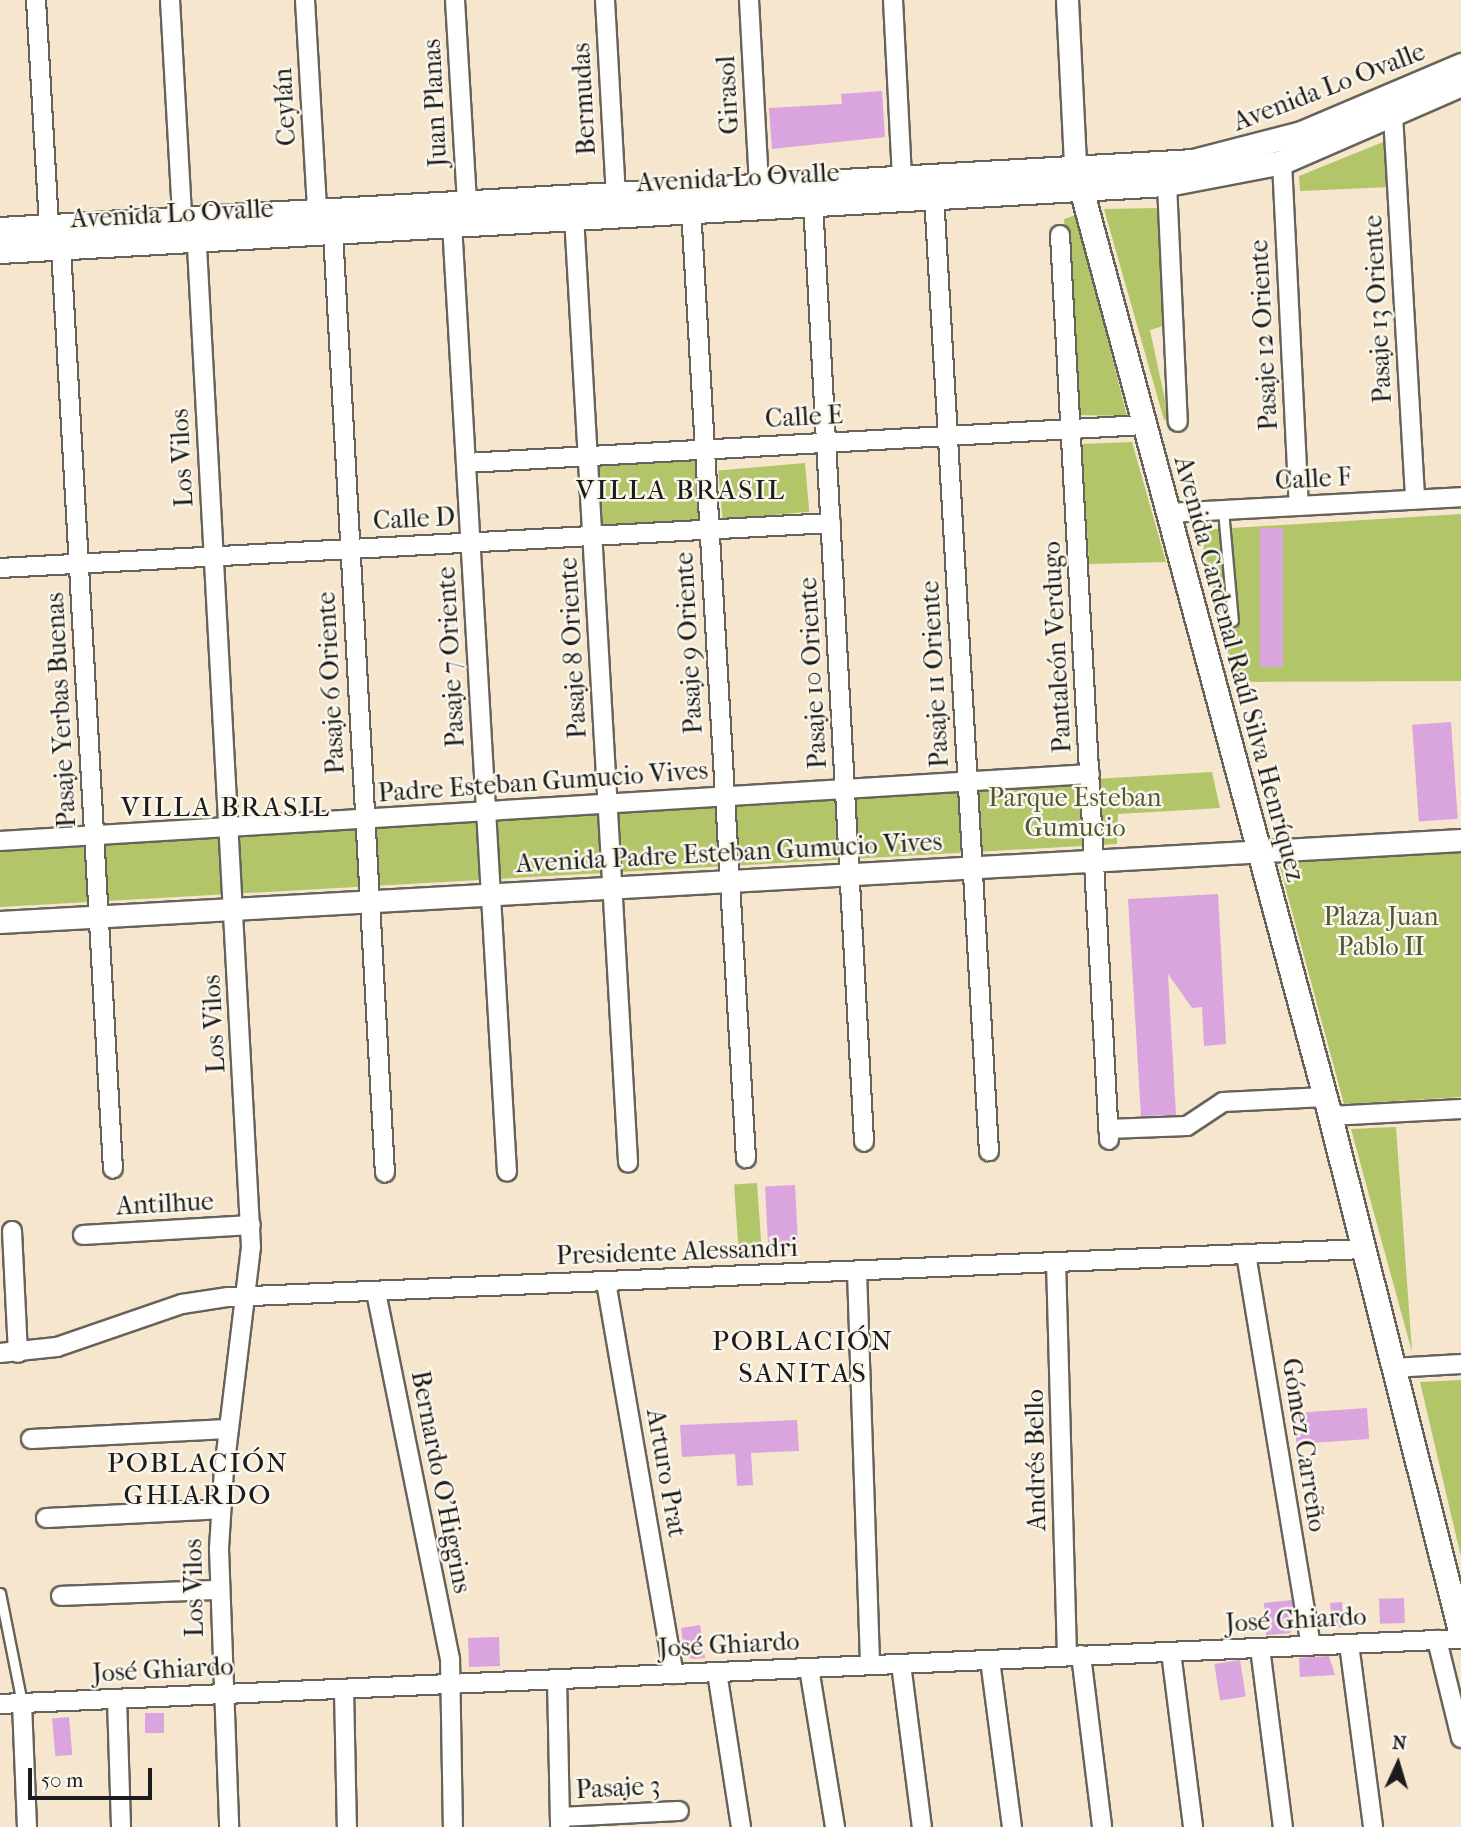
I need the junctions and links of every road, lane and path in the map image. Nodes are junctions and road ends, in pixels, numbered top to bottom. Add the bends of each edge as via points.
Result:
1 (36, 0) edge
2 (170, 0) edge
3 (305, 0) edge
4 (455, 0) edge
5 (605, 0) edge
6 (749, 0) edge
7 (893, 0) edge
8 (1067, 0) edge
9 (1461, 65) edge
10 (1461, 84) edge
11 (1393, 115) junction
12 (1282, 162) junction
13 (1075, 166) junction
14 (902, 177) junction
15 (1167, 184) junction
16 (759, 187) junction
17 (1080, 189) junction
18 (616, 195) junction
19 (934, 195) junction
20 (813, 202) junction
21 (467, 203) junction
22 (691, 208) junction
23 (317, 211) junction
24 (575, 216) junction
25 (452, 225) junction
26 (49, 226) junction
27 (192, 226) junction
28 (0, 229) edge
29 (333, 232) junction
30 (1060, 235) dead end
31 (61, 248) junction
32 (0, 251) edge
33 (1178, 422) dead end
34 (1144, 425) junction
35 (1071, 428) junction
36 (948, 435) junction
37 (826, 442) junction
38 (704, 450) junction
39 (588, 456) junction
40 (466, 463) junction
41 (1461, 497) edge
42 (1415, 499) junction
43 (1299, 506) junction
44 (1223, 510) junction
45 (1168, 513) junction
46 (831, 523) junction
47 (709, 529) junction
48 (593, 535) junction
49 (471, 541) junction
50 (350, 549) junction
51 (214, 558) junction
52 (79, 562) junction
53 (0, 568) edge
54 (1233, 621) dead end
55 (1090, 774) junction
56 (968, 781) junction
57 (845, 789) junction
58 (724, 797) junction
59 (608, 804) junction
60 (487, 811) junction
61 (364, 819) junction
62 (229, 828) junction
63 (94, 835) junction
64 (1461, 839) edge
65 (0, 841) edge
66 (1259, 851) junction
67 (1095, 860) junction
68 (973, 867) junction
69 (850, 874) junction
70 (729, 881) junction
71 (612, 887) junction
72 (491, 894) junction
73 (369, 901) junction
74 (234, 908) junction
75 (99, 916) junction
76 (0, 922) edge
77 (1328, 1107) junction
78 (1461, 1109) edge
79 (864, 1142) dead end
80 (989, 1151) dead end
81 (746, 1158) dead end
82 (628, 1161) dead end
83 (113, 1169) dead end
84 (507, 1171) dead end
85 (385, 1173) dead end
86 (251, 1225) junction
87 (12, 1231) dead end
88 (83, 1235) dead end
89 (1363, 1249) junction
90 (1246, 1254) junction
91 (1056, 1262) junction
92 (857, 1271) junction
93 (606, 1282) junction
94 (376, 1292) junction
95 (247, 1296) junction
96 (9, 1353) edge
97 (1461, 1364) edge
98 (1393, 1368) junction
99 (229, 1429) junction
100 (31, 1439) dead end
101 (220, 1509) junction
102 (46, 1518) dead end
103 (219, 1590) junction
104 (0, 1593) edge
105 (61, 1596) dead end
106 (1461, 1637) edge
107 (1437, 1640) junction
108 (1349, 1644) junction
109 (1311, 1646) junction
110 (1260, 1648) junction
111 (1171, 1652) junction
112 (1074, 1656) junction
113 (990, 1660) junction
114 (901, 1664) junction
115 (870, 1665) junction
116 (809, 1668) junction
117 (717, 1672) junction
118 (674, 1674) junction
119 (557, 1679) junction
120 (451, 1684) junction
121 (344, 1689) junction
122 (224, 1694) junction
123 (117, 1699) junction
124 (22, 1703) junction
125 (0, 1704) edge
126 (1461, 1738) edge
127 (679, 1811) dead end
128 (560, 1822) edge
129 (27, 1827) edge
130 (121, 1827) edge
131 (229, 1827) edge
132 (347, 1827) edge
133 (453, 1827) edge
134 (741, 1827) edge
135 (835, 1827) edge
136 (922, 1827) edge
137 (1012, 1827) edge
138 (1102, 1827) edge
139 (1193, 1827) edge
140 (1283, 1827) edge
141 (1373, 1827) edge

1 - 26 street
2 - 27 street, Los Vilos
3 - 23 street, Ceylán
4 - 21 street, Juan Planas
5 - 18 street, Bermudas
6 - 16 street, Girasol
7 - 14 street
8 - 13 street
9 - 13 main road, Avenida Lo Ovalle via 1301,133 1241,152 1168,163
10 - 11 main road, Avenida Lo Ovalle
11 - 12 main road, Avenida Lo Ovalle
11 - 42 street, Pasaje 13 Oriente
12 - 15 main road, Avenida Lo Ovalle
12 - 43 street, Pasaje 12 Oriente
13 - 14 main road, Avenida Lo Ovalle
13 - 17 main road, Avenida Cardenal Raúl Silva Henríquez
14 - 16 main road, Avenida Lo Ovalle
15 - 17 main road, Avenida Lo Ovalle
15 - 33 street
16 - 18 main road, Avenida Lo Ovalle
17 - 19 main road, Avenida Lo Ovalle
17 - 34 main road, Avenida Cardenal Raúl Silva Henríquez
18 - 21 main road, Avenida Lo Ovalle
19 - 20 main road, Avenida Lo Ovalle
19 - 36 street, Pasaje 11 Oriente
20 - 22 main road, Avenida Lo Ovalle
20 - 37 street, Pasaje 10 Oriente
21 - 23 main road, Avenida Lo Ovalle
22 - 24 main road, Avenida Lo Ovalle
22 - 38 street, Pasaje 9 Oriente
23 - 27 main road, Avenida Lo Ovalle
24 - 25 main road, Avenida Lo Ovalle
24 - 39 street, Pasaje 8 Oriente
25 - 29 main road, Avenida Lo Ovalle
25 - 40 street, Pasaje 7 Oriente
26 - 27 main road, Avenida Lo Ovalle
26 - 28 main road, Avenida Lo Ovalle
27 - 29 main road, Avenida Lo Ovalle
27 - 31 main road, Avenida Lo Ovalle
27 - 51 street, Los Vilos
29 - 50 street, Pasaje 6 Oriente
30 - 35 street, Pantaleón Verdugo
31 - 32 main road, Avenida Lo Ovalle
31 - 52 street, Pasaje Yerbas Buenas
34 - 35 street, Calle E
34 - 45 main road, Avenida Cardenal Raúl Silva Henríquez
35 - 36 street, Calle E
35 - 55 street, Pantaleón Verdugo
36 - 37 street, Calle E
36 - 56 street, Pasaje 11 Oriente
37 - 38 street, Calle E
37 - 46 street, Pasaje 10 Oriente
38 - 39 street, Calle E
38 - 47 street, Pasaje 9 Oriente
39 - 40 street, Calle E
39 - 48 street, Pasaje 8 Oriente
40 - 49 street, Pasaje 7 Oriente
41 - 42 street, Calle F
42 - 43 street, Calle F
43 - 44 street, Calle F
44 - 45 street, Calle F
44 - 54 lane
45 - 66 main road, Avenida Cardenal Raúl Silva Henríquez
46 - 47 street, Calle D
46 - 57 street, Pasaje 10 Oriente
47 - 48 street, Calle D
47 - 58 street, Pasaje 9 Oriente
48 - 49 street, Calle D
48 - 59 street, Pasaje 8 Oriente
49 - 50 street, Calle D
49 - 60 street, Pasaje 7 Oriente
50 - 51 street, Calle D
50 - 61 street, Pasaje 6 Oriente
51 - 52 street, Calle D
51 - 62 street, Los Vilos
52 - 53 street, Calle D
52 - 63 street, Pasaje Yerbas Buenas
55 - 56 street, Padre Esteban Gumucio Vives
55 - 67 street, Pantaleón Verdugo
56 - 57 street, Padre Esteban Gumucio Vives
56 - 68 street, Pasaje 11 Oriente
57 - 58 street, Padre Esteban Gumucio Vives
57 - 69 street, Pasaje 10 Oriente
58 - 59 street, Padre Esteban Gumucio Vives
58 - 70 street, Pasaje 9 Oriente
59 - 60 street, Padre Esteban Gumucio Vives
59 - 71 street, Pasaje 8 Oriente
60 - 61 street, Padre Esteban Gumucio Vives
60 - 72 street, Pasaje 7 Oriente
61 - 62 street, Padre Esteban Gumucio Vives
61 - 73 street, Pasaje 6 Oriente
62 - 63 street, Padre Esteban Gumucio Vives
62 - 74 street, Los Vilos
63 - 65 street, Padre Esteban Gumucio Vives
63 - 75 street, Pasaje Yerbas Buenas
64 - 66 street, Avenida Padre Esteban Gumucio Vives
66 - 67 street, Avenida Padre Esteban Gumucio Vives
66 - 77 main road, Avenida Cardenal Raúl Silva Henríquez
67 - 68 street, Avenida Padre Esteban Gumucio Vives
67 - 77 street, Pantaleón Verdugo via 1109,1135 1186,1126 1223,1102
68 - 69 street, Avenida Padre Esteban Gumucio Vives
68 - 80 street, Pasaje 11 Oriente
69 - 70 street, Avenida Padre Esteban Gumucio Vives
69 - 79 street, Pasaje 10 Oriente
70 - 71 street, Avenida Padre Esteban Gumucio Vives
70 - 81 street, Pasaje 9 Oriente
71 - 72 street, Avenida Padre Esteban Gumucio Vives
71 - 82 street, Pasaje 8 Oriente
72 - 73 street, Avenida Padre Esteban Gumucio Vives
72 - 84 street, Pasaje 7 Oriente
73 - 74 street, Avenida Padre Esteban Gumucio Vives
73 - 85 street, Pasaje 6 Oriente
74 - 75 street, Avenida Padre Esteban Gumucio Vives
74 - 86 street, Los Vilos
75 - 76 street, Avenida Padre Esteban Gumucio Vives
75 - 83 street, Pasaje Yerbas Buenas
77 - 78 street
77 - 89 main road, Avenida Cardenal Raúl Silva Henríquez
86 - 88 street, Antilhue
86 - 95 street, Los Vilos
87 - 96 street
89 - 90 street, Presidente Alessandri
89 - 98 main road, Avenida Cardenal Raúl Silva Henríquez
90 - 91 street, Presidente Alessandri
90 - 109 street, Gómez Carreño
91 - 92 street, Presidente Alessandri
91 - 112 street, Andrés Bello
92 - 93 street, Presidente Alessandri
92 - 115 street
93 - 94 street, Presidente Alessandri
93 - 118 street, Arturo Prat
94 - 95 street, Presidente Alessandri
94 - 120 street, Bernardo O'Higgins via 450,1659
95 - 96 street, Presidente Alessandri via 182,1304 71,1343
95 - 99 street, Los Vilos
97 - 98 street
98 - 106 main road, Avenida Cardenal Raúl Silva Henríquez
99 - 100 street
99 - 101 street, Los Vilos
101 - 102 street
101 - 103 street, Los Vilos
103 - 105 street
103 - 122 street, Los Vilos
104 - 124 lane
106 - 107 street, José Ghiardo
107 - 108 street, José Ghiardo
107 - 126 street
108 - 109 street, José Ghiardo
108 - 141 street
109 - 110 street, José Ghiardo
110 - 111 street, José Ghiardo
110 - 140 street
111 - 112 street, José Ghiardo
111 - 139 street
112 - 113 street, José Ghiardo
112 - 138 street, Andrés Bello
113 - 114 street, José Ghiardo
113 - 137 street
114 - 115 street, José Ghiardo
114 - 136 street
115 - 116 street, José Ghiardo
116 - 117 street, José Ghiardo
116 - 135 street
117 - 118 street, José Ghiardo
117 - 134 street
118 - 119 street, José Ghiardo
119 - 120 street, José Ghiardo
119 - 128 street
120 - 121 street, José Ghiardo
120 - 133 street, Bernardo O'Higgins
121 - 122 street, José Ghiardo
121 - 132 street
122 - 123 street, José Ghiardo
122 - 131 street, Los Vilos
123 - 124 street, José Ghiardo
123 - 130 street
124 - 125 street, José Ghiardo
124 - 129 street
127 - 128 street, Pasaje 3

